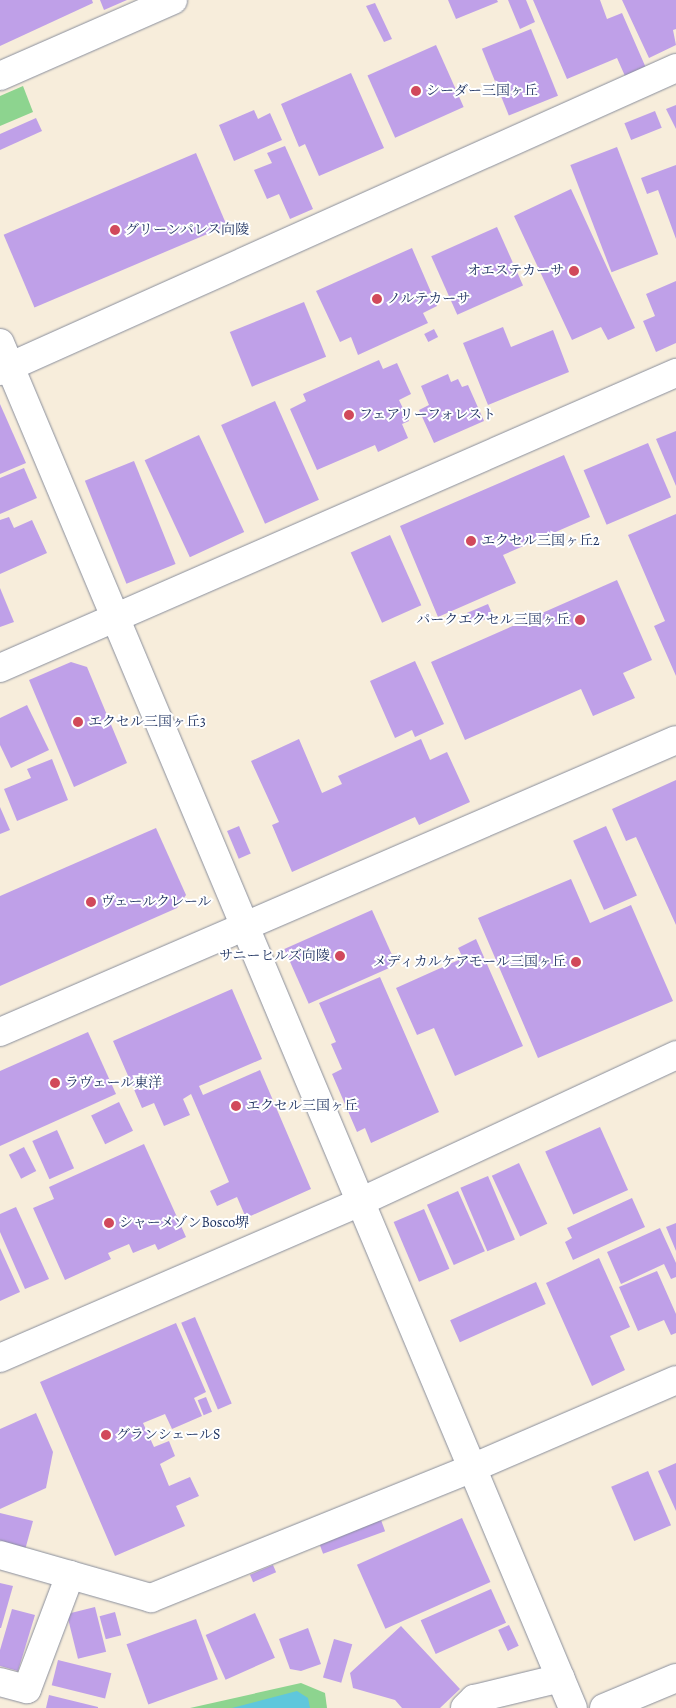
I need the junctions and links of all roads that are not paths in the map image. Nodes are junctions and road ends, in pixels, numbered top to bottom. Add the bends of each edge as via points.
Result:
1 (173, 0) edge
2 (676, 68) edge
3 (0, 76) edge
4 (3, 360) edge
5 (676, 373) edge
6 (115, 618) junction
7 (0, 668) edge
8 (676, 740) edge
9 (245, 926) junction
10 (0, 1032) edge
11 (676, 1055) edge
12 (360, 1202) junction
13 (0, 1358) edge
14 (676, 1380) edge
15 (472, 1468) junction
16 (0, 1555) edge
17 (70, 1575) junction
18 (562, 1678) junction
19 (676, 1678) edge
20 (0, 1682) edge
21 (465, 1708) edge
22 (573, 1708) edge
23 (604, 1708) edge

1 - 3 street
2 - 4 street
4 - 6 street
5 - 6 street
6 - 7 street
6 - 9 street
8 - 9 street
9 - 10 street
9 - 12 street
11 - 12 street
12 - 13 street
12 - 15 street
14 - 15 street
15 - 17 street via 151,1598
15 - 18 street
16 - 17 street
17 - 20 street via 27,1689
18 - 21 street via 474,1699
18 - 22 street
19 - 23 street

